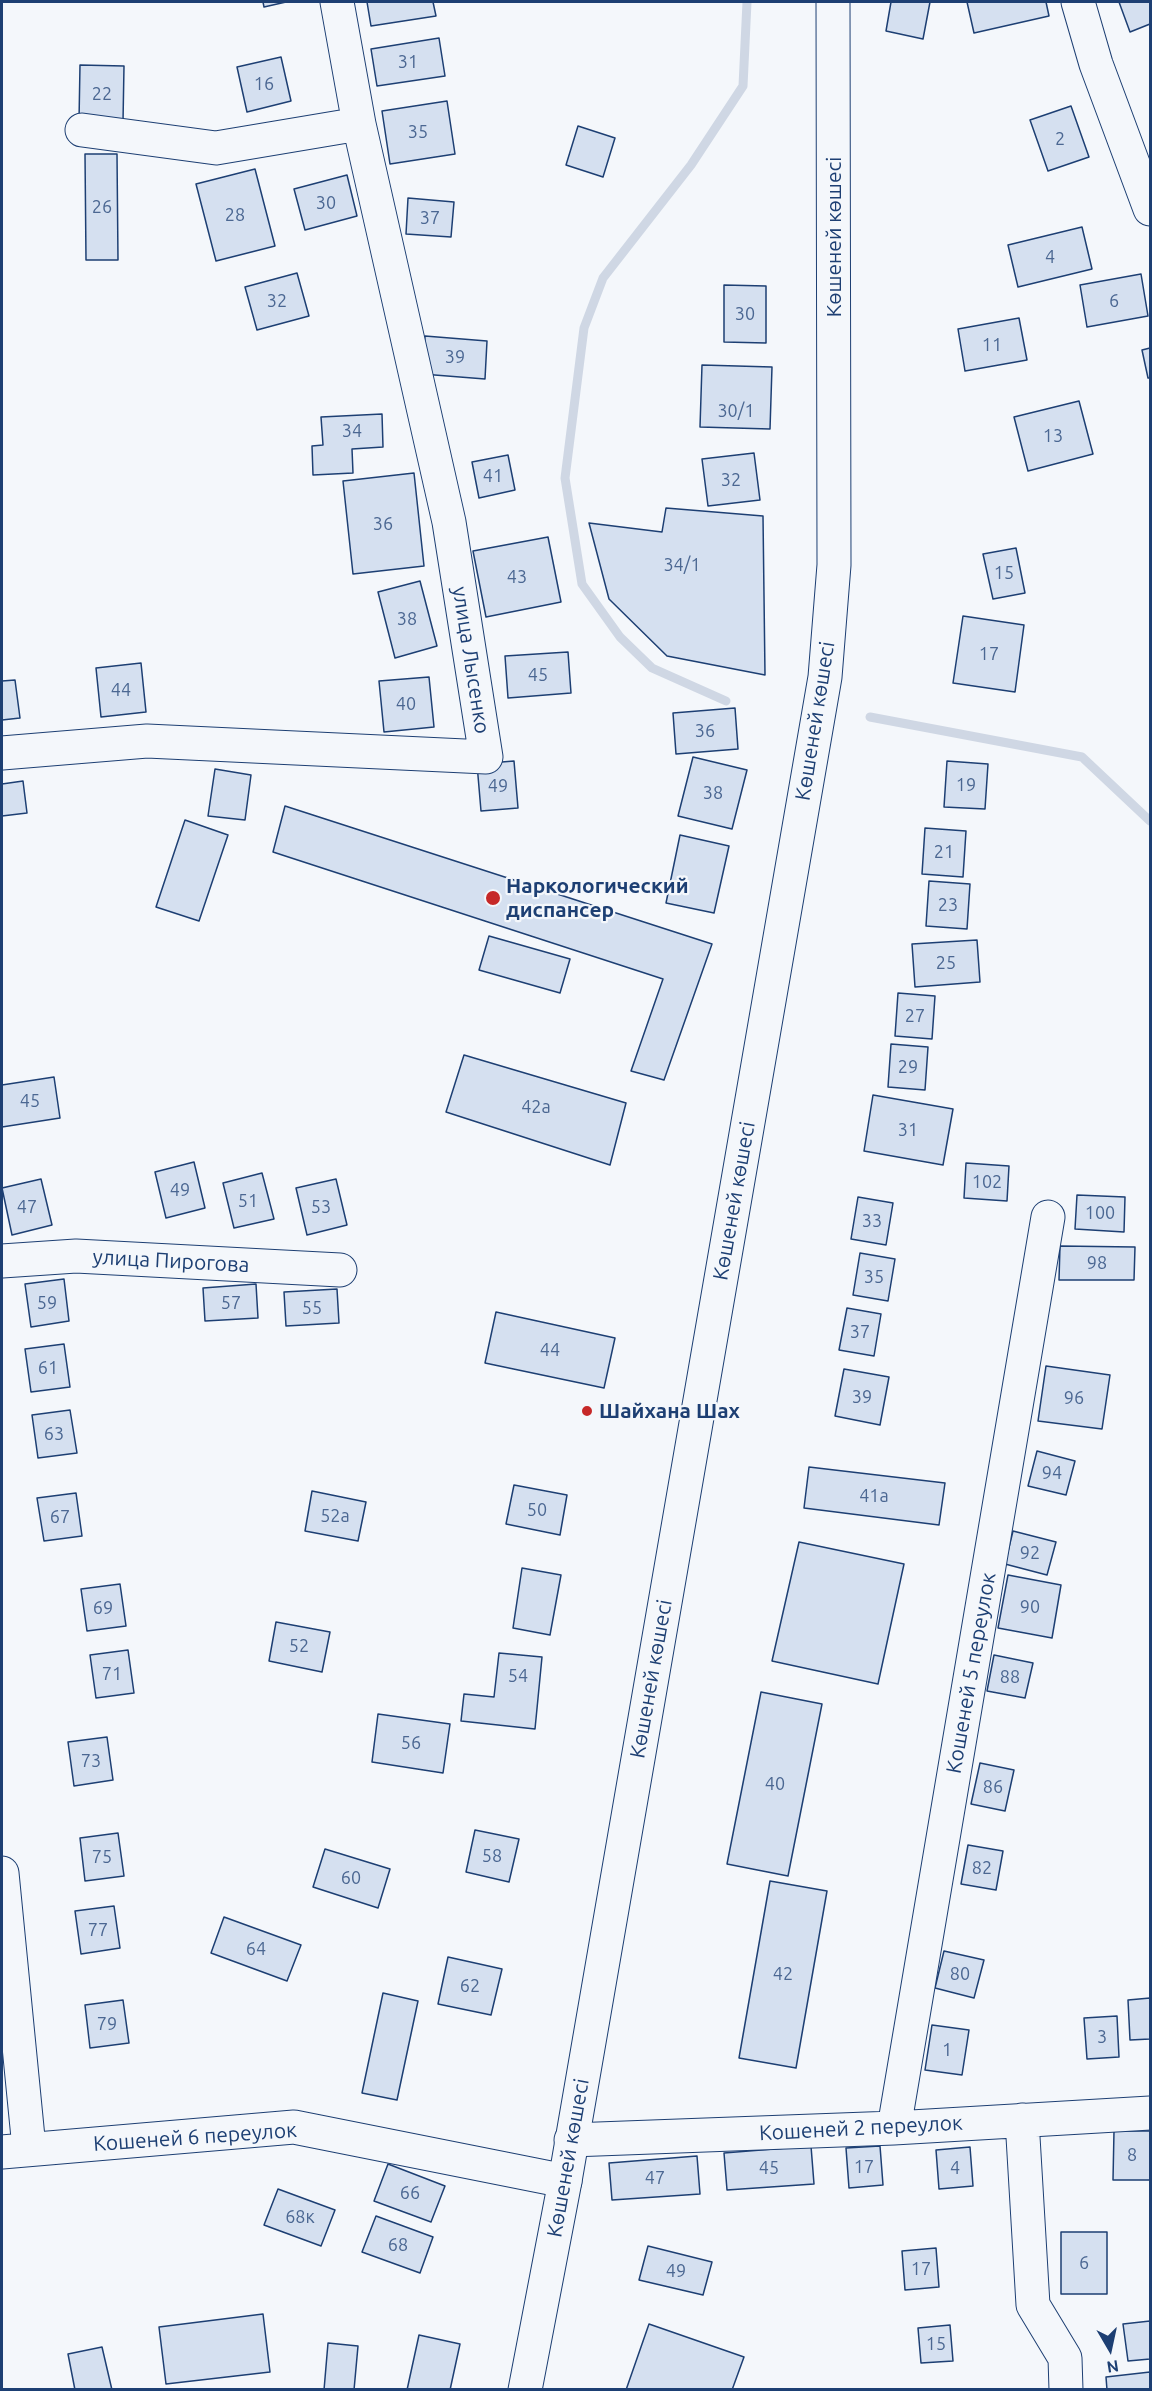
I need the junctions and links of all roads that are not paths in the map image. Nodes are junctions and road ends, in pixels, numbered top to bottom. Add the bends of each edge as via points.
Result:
1 (337, 2) edge
2 (833, 2) edge
3 (1078, 2) edge
4 (358, 124) junction
5 (82, 130) dead end
6 (1150, 209) edge
7 (2, 753) edge
8 (1048, 1217) dead end
9 (2, 1260) edge
10 (340, 1270) dead end
11 (2, 1873) edge
12 (1150, 2113) edge
13 (1022, 2120) junction
14 (894, 2128) junction
15 (571, 2140) junction
16 (15, 2150) edge
17 (565, 2181) junction
18 (525, 2390) edge
19 (1066, 2390) edge

1 - 4 street, улица Лысенко
2 - 15 street, Көшеней көшесі via 834,565 825,677
3 - 6 street via 1096,64
4 - 5 street via 216,148
4 - 7 street, улица Лысенко via 449,522 486,757 147,741
8 - 14 street, Кошеней 5 переулок
9 - 10 street, улица Пирогова via 76,1256
11 - 16 street
12 - 13 street, Кошеней 2 переулок
13 - 14 street, Кошеней 2 переулок
13 - 19 street via 1033,2305 1065,2358
14 - 15 street, Кошеней 2 переулок
15 - 17 street, Көшеней көшесі
16 - 17 street, Кошеней 6 переулок via 294,2127
17 - 18 street, Көшеней көшесі

